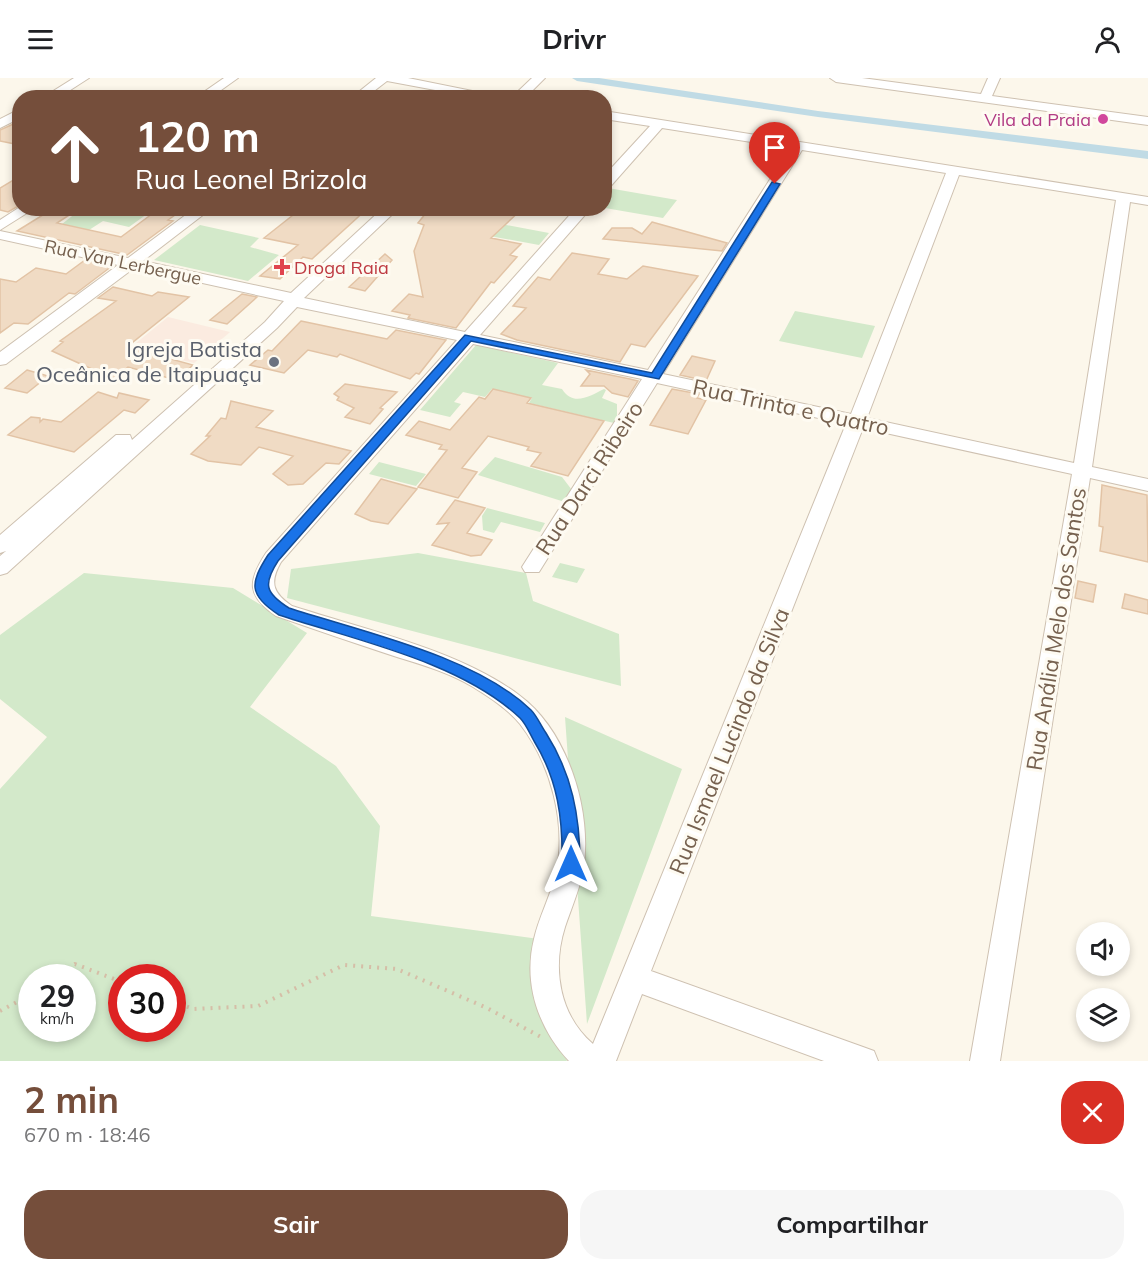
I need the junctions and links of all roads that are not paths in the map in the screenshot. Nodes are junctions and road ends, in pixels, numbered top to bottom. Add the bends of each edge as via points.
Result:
1 (83, 78) edge
2 (232, 78) edge
3 (384, 78) edge
4 (388, 78) edge
5 (836, 78) edge
6 (994, 78) edge
7 (424, 84) junction
8 (62, 90) edge
9 (213, 90) edge
10 (368, 90) edge
11 (417, 90) edge
12 (457, 90) edge
13 (985, 98) junction
14 (612, 116) edge
15 (1148, 121) edge
16 (660, 123) junction
17 (799, 145) junction
18 (954, 170) junction
19 (612, 176) edge
20 (1124, 197) junction
21 (1148, 201) edge
22 (16, 216) edge
23 (194, 216) edge
24 (383, 216) edge
25 (577, 216) edge
26 (0, 226) edge
27 (0, 235) edge
28 (131, 263) junction
29 (286, 299) junction
30 (469, 337) junction
31 (0, 360) edge
32 (655, 377) junction
33 (857, 421) junction
34 (1082, 471) junction
35 (1148, 485) edge
36 (0, 546) edge
37 (532, 567) dead end
38 (0, 568) edge
39 (633, 978) junction
40 (591, 1061) edge
41 (601, 1061) edge
42 (863, 1061) edge
43 (985, 1061) edge

1 - 8 street
2 - 9 street
3 - 10 street
4 - 7 street
5 - 13 street
6 - 13 street
7 - 11 street
7 - 12 street
13 - 15 street
14 - 16 street
16 - 17 street
16 - 19 street
17 - 18 street
17 - 32 street, Rua Darci Ribeiro
18 - 20 street
18 - 33 street, Rua Ismael Lucindo da Silva
20 - 21 street
20 - 34 street, Rua Anália Melo dos Santos
22 - 26 street
23 - 28 street
24 - 29 street
25 - 30 street
27 - 28 street, Rua Van Lerbergue
28 - 29 street, Rua Van Lerbergue
28 - 31 street
29 - 30 street, Rua Trinta e Quatro
29 - 36 street
29 - 38 street via 271,325
30 - 32 street, Rua Trinta e Quatro
30 - 40 street via 273,558 261,576 262,591 269,602 284,611 442,663 490,686 527,716 547,748 564,788 571,827 571,864 546,950 549,1007 560,1030
32 - 33 street, Rua Trinta e Quatro
32 - 37 street, Rua Darci Ribeiro
33 - 34 street, Rua Trinta e Quatro
33 - 39 street, Rua Ismael Lucindo da Silva
34 - 35 street, Rua Trinta e Quatro
34 - 43 street, Rua Anália Melo dos Santos
39 - 41 street, Rua Ismael Lucindo da Silva
39 - 42 street

